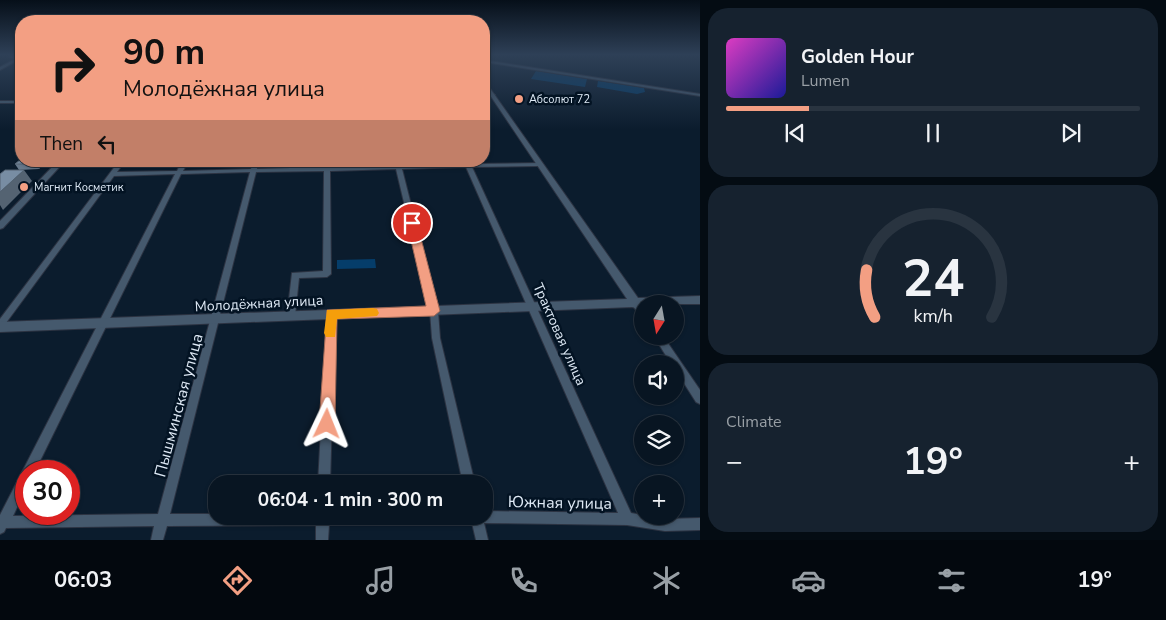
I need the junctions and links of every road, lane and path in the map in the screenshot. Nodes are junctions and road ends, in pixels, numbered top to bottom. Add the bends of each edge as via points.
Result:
1 (600, 79) edge
2 (490, 91) edge
3 (493, 95) joint
4 (700, 95) edge
5 (0, 102) edge
6 (15, 102) edge
7 (490, 164) edge
8 (539, 164) junction
9 (56, 167) edge
10 (118, 167) edge
11 (182, 167) edge
12 (240, 167) edge
13 (255, 167) edge
14 (327, 167) edge
15 (398, 167) edge
16 (468, 167) edge
17 (180, 171) junction
18 (113, 174) junction
19 (0, 226) edge
20 (634, 299) edge
21 (700, 300) edge
22 (684, 302) edge
23 (534, 308) junction
24 (634, 308) edge
25 (434, 311) junction
26 (331, 314) junction
27 (291, 316) junction
28 (216, 320) junction
29 (104, 323) junction
30 (0, 326) edge
31 (664, 345) edge
32 (700, 399) edge
33 (35, 460) edge
34 (324, 475) edge
35 (468, 475) edge
36 (15, 497) edge
37 (493, 517) edge
38 (208, 519) edge
39 (627, 519) junction
40 (162, 520) junction
41 (1, 524) edge
42 (700, 524) edge
43 (323, 525) edge
44 (478, 525) edge
45 (157, 540) edge
46 (322, 540) edge
47 (482, 540) edge

1 - 4 street
2 - 3 street
3 - 8 street
5 - 6 street
7 - 8 street
8 - 20 street
9 - 19 street
10 - 18 street
11 - 17 street
12 - 17 street
13 - 28 street, Пышминская улица
14 - 27 street via 327,274 295,275
15 - 25 street
16 - 23 street, Трактовая улица
17 - 18 street
17 - 29 street
18 - 30 street
21 - 22 street, Молодёжная улица
23 - 24 street, Молодёжная улица
23 - 25 street, Молодёжная улица
23 - 39 street, Трактовая улица
25 - 26 street, Молодёжная улица
25 - 35 street via 436,338
26 - 27 street, Молодёжная улица
26 - 34 street
27 - 28 street, Молодёжная улица
28 - 29 street, Молодёжная улица
28 - 40 street, Пышминская улица
29 - 30 street, Молодёжная улица
29 - 33 street
31 - 32 street
36 - 41 street
37 - 39 street, Южная улица
38 - 40 street, Южная улица
39 - 42 street, Южная улица via 665,525
40 - 41 street, Южная улица
40 - 45 street, Пышминская улица
43 - 46 street
44 - 47 street

